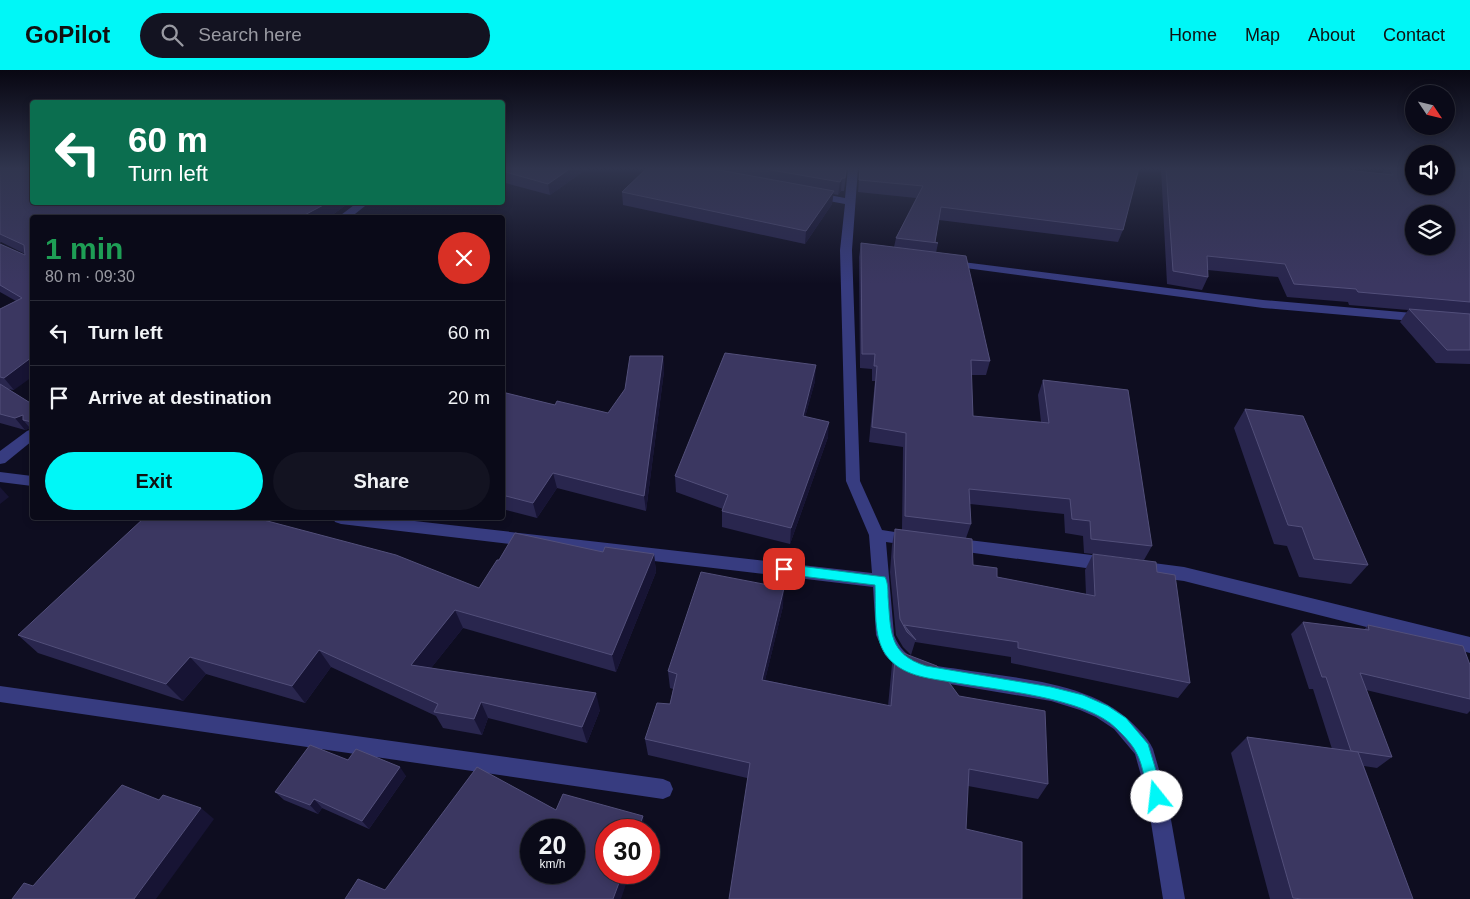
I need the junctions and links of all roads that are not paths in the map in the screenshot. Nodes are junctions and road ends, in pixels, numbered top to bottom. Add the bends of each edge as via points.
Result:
1 (358, 207) edge
2 (850, 207) edge
3 (346, 215) edge
4 (933, 261) edge
5 (1440, 320) edge
6 (30, 436) edge
7 (0, 459) edge
8 (0, 477) edge
9 (30, 480) edge
10 (358, 520) edge
11 (877, 535) junction
12 (881, 581) junction
13 (1470, 645) edge
14 (0, 694) edge
15 (663, 789) dead end
16 (1174, 899) edge

1 - 3 street
2 - 11 street via 853,481
4 - 5 street via 1263,304
6 - 7 street
8 - 9 street
10 - 12 street
11 - 12 street
11 - 13 street via 1184,574
12 - 16 street via 885,635 890,650 909,666 1083,702 1115,719 1132,734 1143,749 1157,797
14 - 15 street

